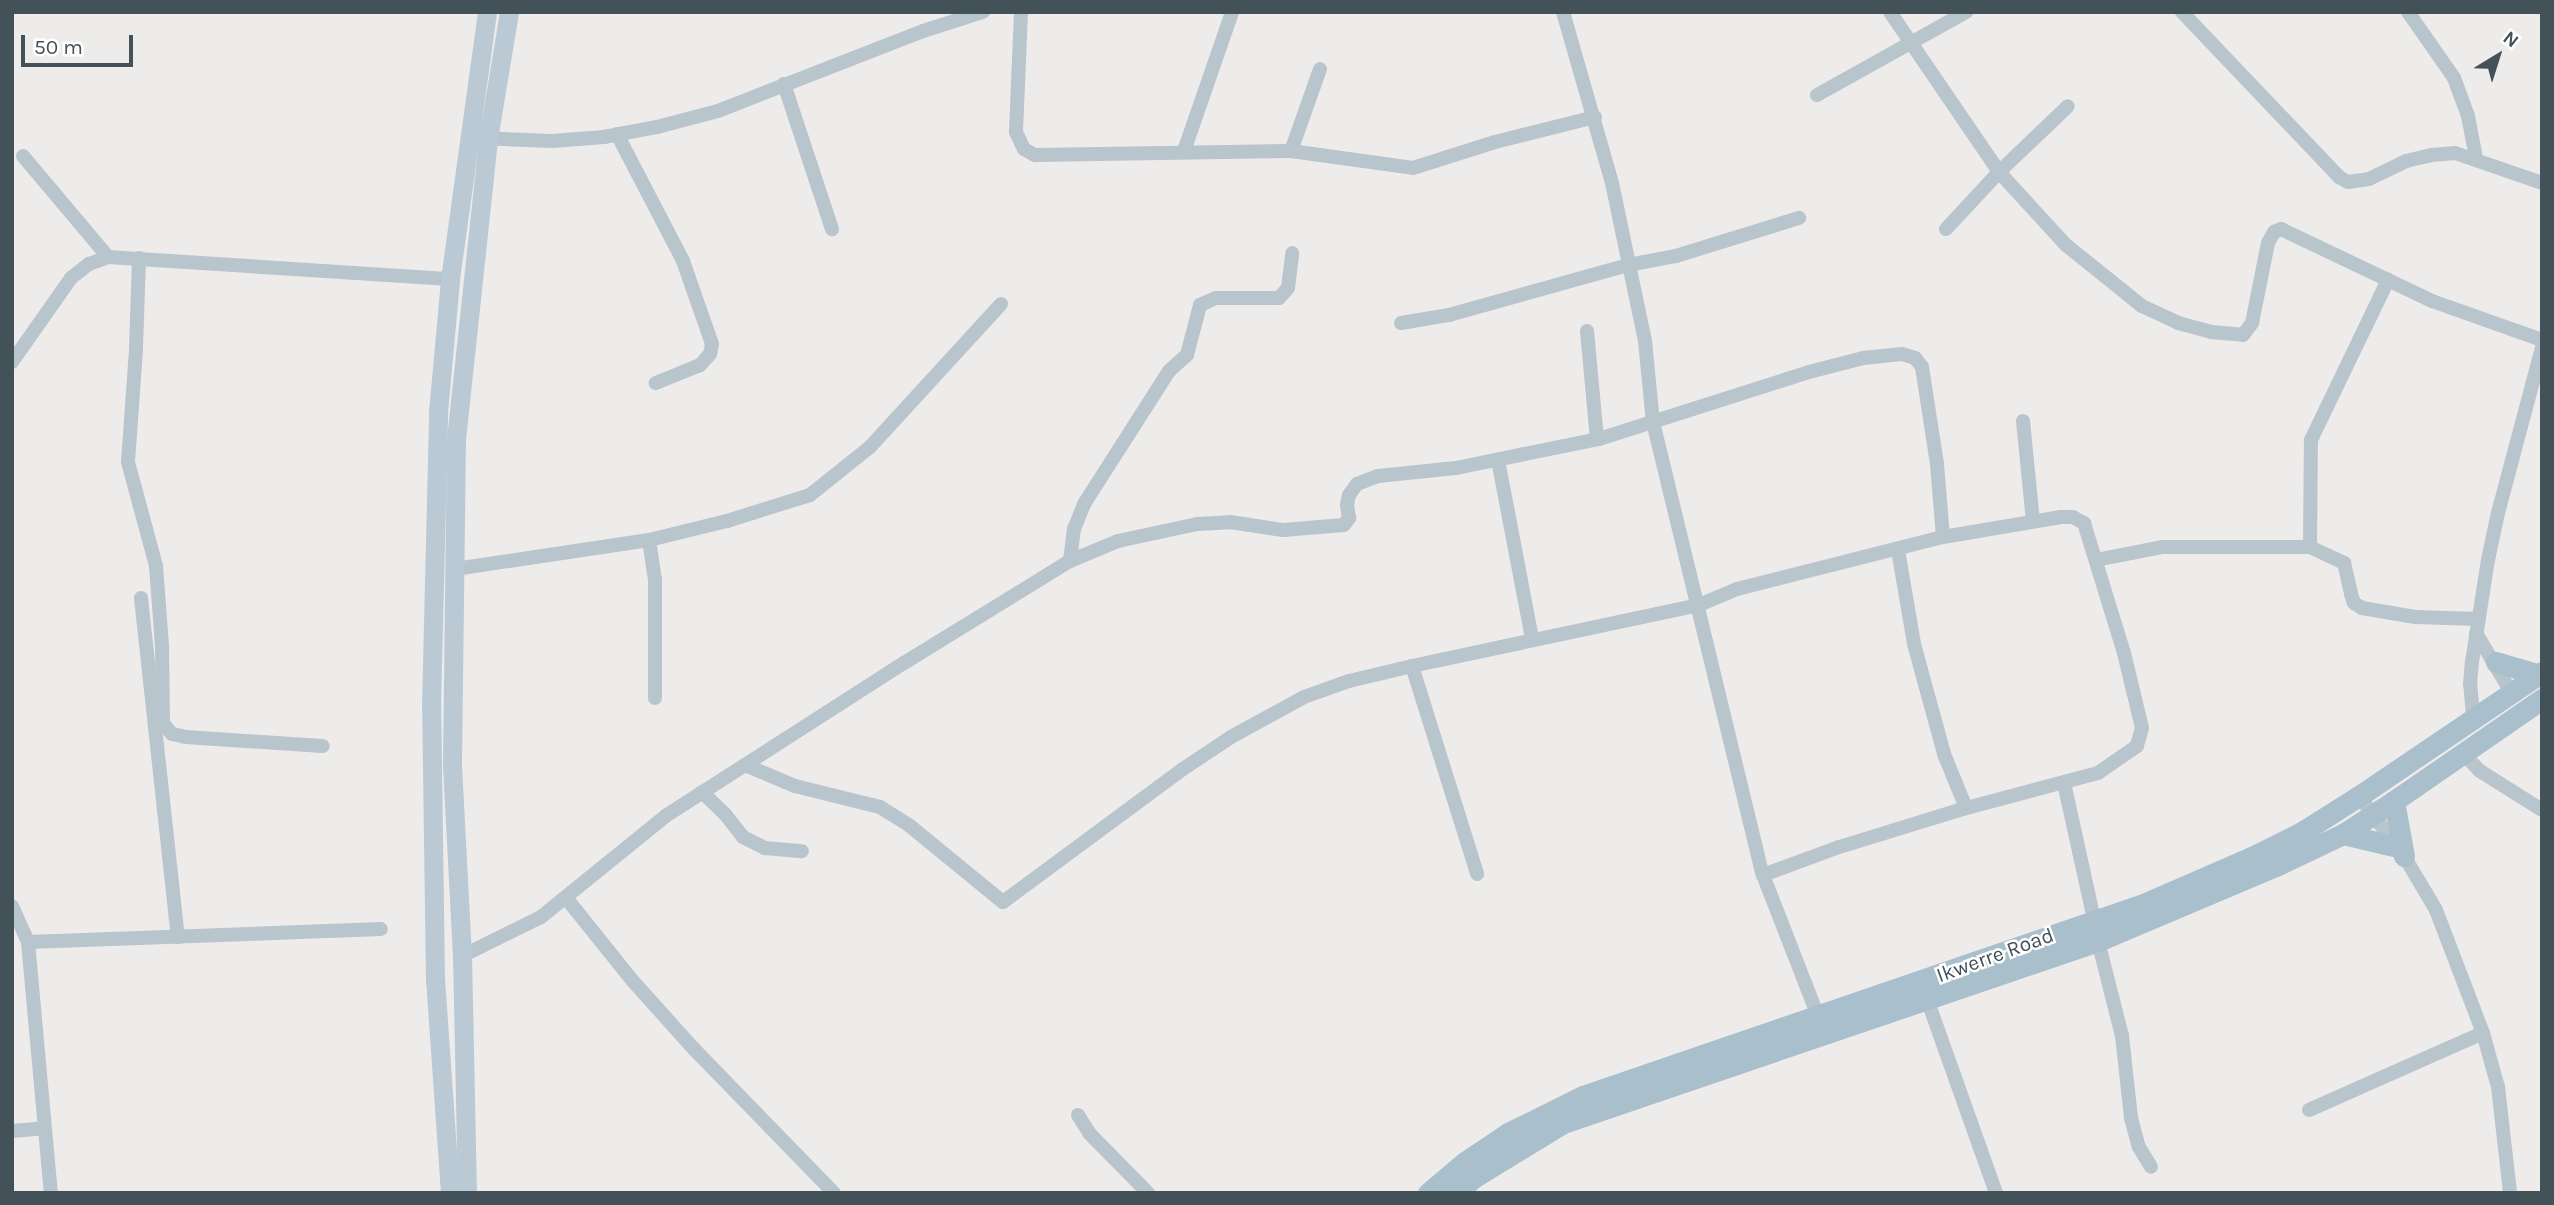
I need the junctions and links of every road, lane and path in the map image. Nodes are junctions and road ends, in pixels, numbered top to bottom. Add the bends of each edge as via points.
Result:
1 (487, 12) edge
2 (509, 12) edge
3 (983, 12) edge
4 (1021, 12) edge
5 (1232, 12) edge
6 (1563, 12) edge
7 (1890, 12) edge
8 (1965, 12) edge
9 (2182, 12) edge
10 (2408, 12) edge
11 (1910, 45) junction
12 (1320, 69) dead end
13 (783, 84) junction
14 (1817, 95) dead end
15 (2068, 106) dead end
16 (1595, 117) junction
17 (617, 134) junction
18 (468, 135) junction
19 (488, 139) junction
20 (1184, 151) junction
21 (1291, 151) junction
22 (23, 156) dead end
23 (2476, 158) junction
24 (1998, 172) junction
25 (2542, 183) edge
26 (1799, 218) dead end
27 (832, 229) dead end
28 (1946, 229) dead end
29 (1292, 253) dead end
30 (107, 257) junction
31 (139, 258) junction
32 (1628, 265) junction
33 (450, 279) junction
34 (2388, 279) junction
35 (1001, 304) dead end
36 (1401, 323) dead end
37 (1587, 331) dead end
38 (2542, 340) edge
39 (2542, 348) edge
40 (12, 362) edge
41 (656, 383) dead end
42 (2023, 421) dead end
43 (1653, 422) junction
44 (1597, 439) junction
45 (1498, 460) junction
46 (2033, 521) junction
47 (1943, 537) junction
48 (649, 540) junction
49 (2310, 547) junction
50 (1898, 550) junction
51 (1070, 561) junction
52 (2096, 561) junction
53 (454, 569) junction
54 (141, 597) dead end
55 (1699, 605) junction
56 (2477, 626) junction
57 (1532, 639) junction
58 (2496, 662) junction
59 (1412, 666) junction
60 (2540, 673) edge
61 (2511, 692) junction
62 (655, 698) dead end
63 (2542, 699) edge
64 (2473, 716) junction
65 (323, 746) dead end
66 (2462, 752) junction
67 (745, 765) junction
68 (2064, 783) junction
69 (702, 792) junction
70 (2359, 796) junction
71 (2395, 801) junction
72 (1966, 808) junction
73 (2542, 810) edge
74 (2372, 815) junction
75 (2343, 834) junction
76 (802, 851) dead end
77 (2398, 851) junction
78 (1477, 874) dead end
79 (1763, 875) junction
80 (567, 899) junction
81 (12, 905) edge
82 (381, 929) dead end
83 (2096, 930) junction
84 (178, 937) junction
85 (28, 942) junction
86 (461, 956) junction
87 (1927, 999) junction
88 (1818, 1016) junction
89 (2483, 1033) junction
90 (2309, 1110) dead end
91 (1078, 1115) dead end
92 (44, 1128) junction
93 (12, 1131) edge
94 (2151, 1167) dead end
95 (51, 1193) edge
96 (450, 1193) edge
97 (467, 1193) edge
98 (834, 1193) edge
99 (1148, 1193) edge
100 (1428, 1193) edge
101 (1456, 1193) edge
102 (1996, 1193) edge
103 (2510, 1193) edge

1 - 18 main road
2 - 19 main road
3 - 13 street
4 - 20 street via 1016,132 1024,149 1035,155
5 - 20 street
6 - 16 street
7 - 11 street
8 - 11 street
9 - 23 street via 2348,182 2369,179 2431,155 2455,153
10 - 23 street via 2454,78
11 - 14 street
11 - 24 street
12 - 21 street
13 - 17 street via 718,111
13 - 27 street
15 - 24 street
16 - 21 street via 1413,168
16 - 32 street
17 - 19 street via 552,141
17 - 41 street via 683,261 712,344 700,365
18 - 19 street
18 - 33 main road
19 - 53 main road via 456,439
20 - 21 street
22 - 30 street
23 - 25 street
24 - 28 street
24 - 34 street via 2066,245 2142,306 2178,323 2234,336 2248,330 2268,243 2281,229
26 - 32 street via 1676,256
29 - 51 street via 1289,288 1279,299 1216,298 1200,305 1187,355 1169,372 1084,504 1074,528
30 - 31 street
30 - 40 street via 71,278
31 - 33 street
31 - 65 street via 128,462 156,566 163,723 172,734 186,737
32 - 36 street via 1449,315
32 - 43 street via 1645,341
33 - 96 main road via 438,412 431,694 435,981
34 - 38 street via 2431,301
34 - 49 street via 2311,440
35 - 48 street via 870,447 810,495
37 - 44 street
39 - 56 street via 2498,513
42 - 46 street
43 - 44 street
43 - 47 street via 1863,358 1902,354 1915,358 1922,367
43 - 55 street
44 - 45 street
45 - 51 street via 1378,476 1357,485 1349,495 1349,518 1344,525 1283,530 1230,522 1197,524 1118,541
45 - 57 street
46 - 47 street
46 - 52 street via 2073,517 2084,523
47 - 50 street
48 - 53 street
48 - 62 street via 655,580
49 - 52 street via 2162,547
49 - 56 street via 2344,563 2354,603 2362,608
50 - 55 street via 1737,589
50 - 72 street via 1914,644 1944,754
51 - 67 street
52 - 68 street via 2142,728 2137,746 2126,756 2098,773
53 - 86 main road via 452,764
54 - 84 street
55 - 57 street
55 - 79 street
56 - 58 street
56 - 64 street via 2470,684
57 - 59 street
58 - 60 main road
58 - 61 street
59 - 67 street via 1304,697 1231,737 1003,902 880,807 795,786
59 - 78 street
60 - 61 main road, Ikwerre Road
61 - 64 main road, Ikwerre Road
63 - 66 main road, Ikwerre Road
64 - 70 main road, Ikwerre Road
66 - 71 main road, Ikwerre Road
66 - 73 street via 2488,777
67 - 69 street
68 - 72 street
68 - 83 street
69 - 76 street via 743,837 765,848
69 - 80 street via 667,815
70 - 74 street
70 - 83 main road, Ikwerre Road via 2302,832 2146,902
71 - 74 main road, Ikwerre Road
71 - 77 main road
72 - 79 street
74 - 75 main road, Ikwerre Road
74 - 77 street
75 - 77 main road
75 - 83 main road, Ikwerre Road via 2217,893
77 - 89 street via 2436,910
79 - 88 street
80 - 86 street via 512,933
80 - 98 street via 694,1049
81 - 85 street
82 - 84 street
83 - 87 main road, Ikwerre Road
83 - 88 main road, Ikwerre Road
83 - 94 street via 2122,1036 2131,1118 2139,1147
84 - 85 street
85 - 92 street
86 - 97 main road
87 - 101 main road, Ikwerre Road via 1563,1122
87 - 102 street
88 - 100 main road, Ikwerre Road via 1550,1110 1465,1162
89 - 90 street
89 - 103 street via 2497,1087
91 - 99 street via 1090,1134
92 - 93 street
92 - 95 street

